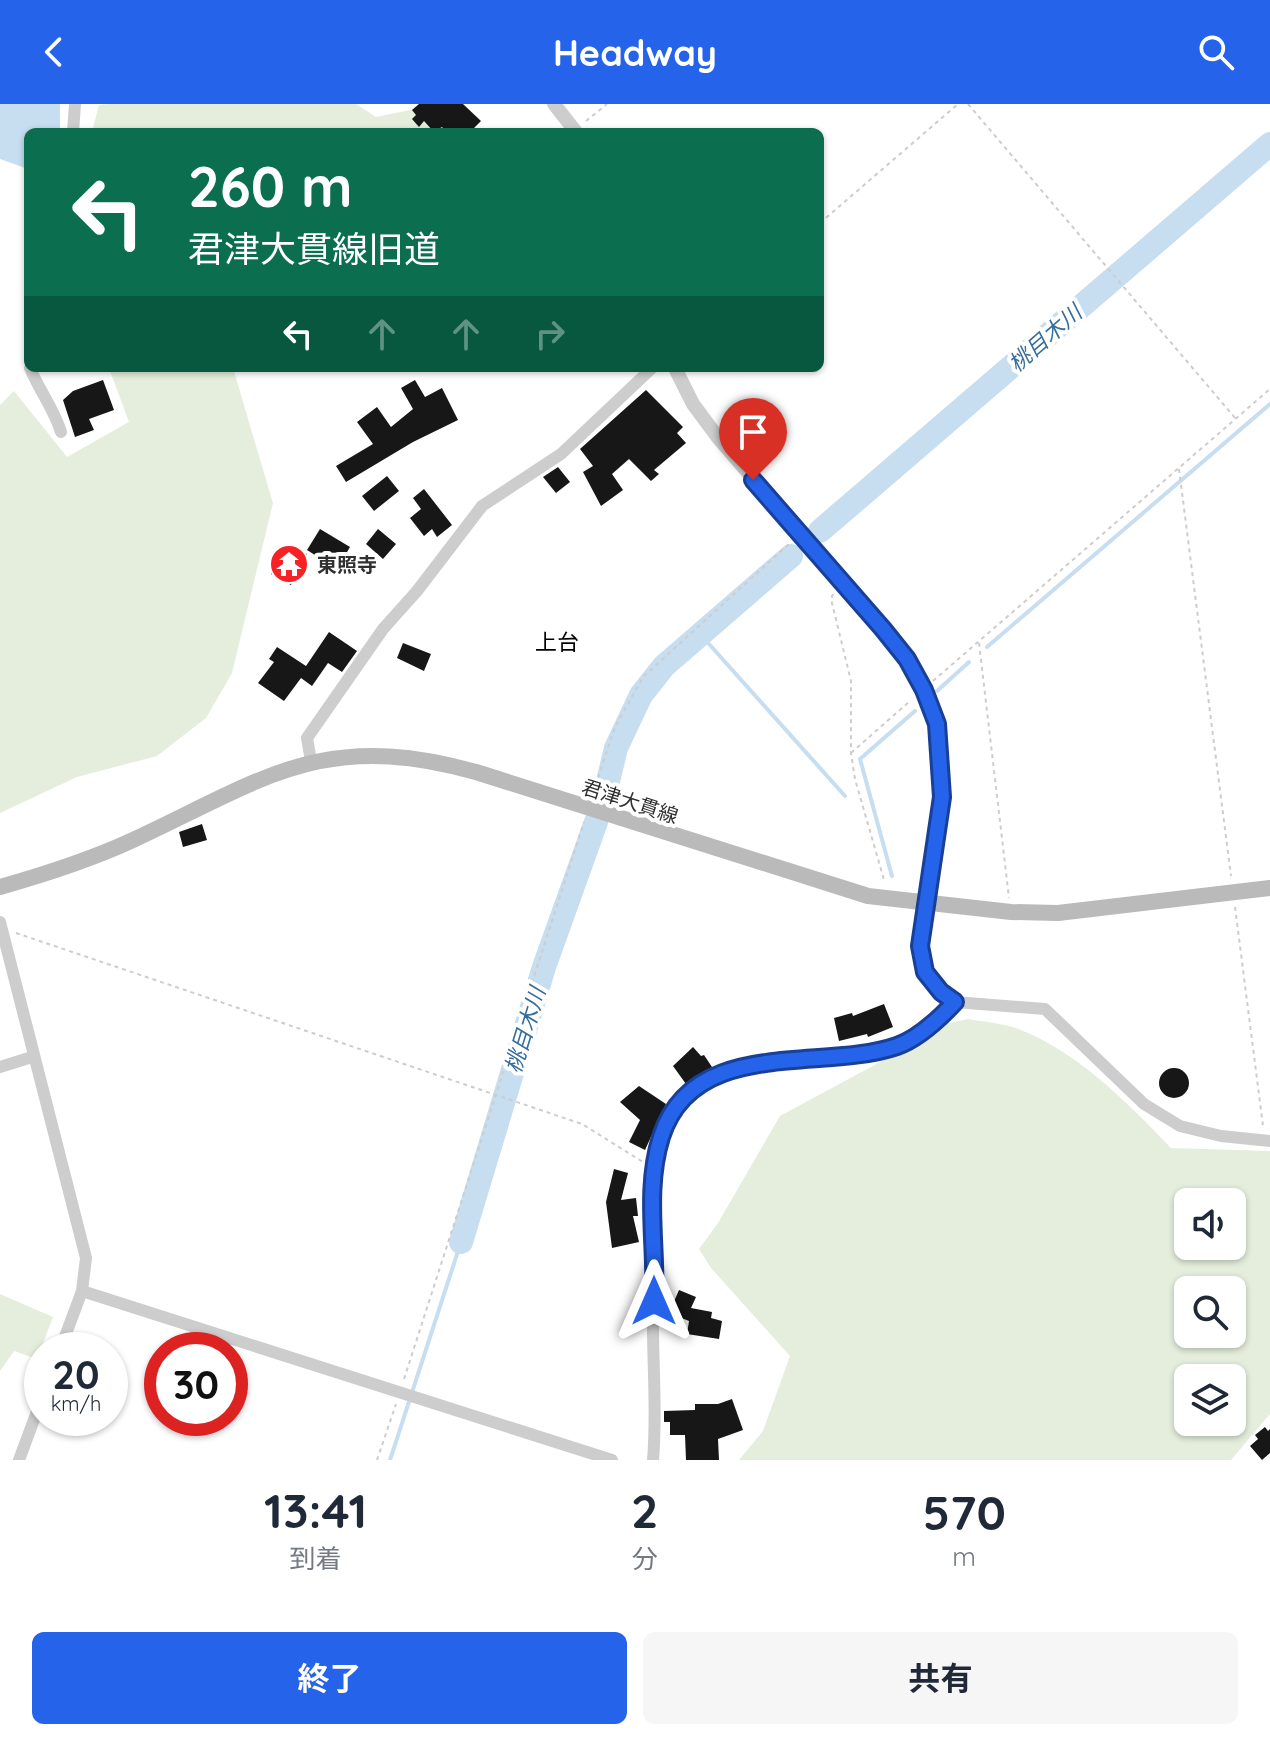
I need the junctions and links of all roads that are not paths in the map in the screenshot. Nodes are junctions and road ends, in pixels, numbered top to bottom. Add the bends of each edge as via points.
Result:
1 (75, 104) edge
2 (554, 104) edge
3 (73, 128) edge
4 (573, 128) edge
5 (32, 372) edge
6 (648, 372) edge
7 (677, 372) edge
8 (61, 432) dead end
9 (311, 761) junction
10 (0, 887) edge
11 (1270, 888) edge
12 (925, 903) junction
13 (2, 926) edge
14 (955, 1002) junction
15 (32, 1057) junction
16 (0, 1067) edge
17 (1267, 1140) edge
18 (82, 1291) junction
19 (67, 1332) edge
20 (28, 1436) edge
21 (19, 1460) edge
22 (612, 1460) edge
23 (653, 1460) edge

1 - 3 street
2 - 4 street
5 - 8 street
6 - 9 street via 561,454 482,506 462,528 307,738
7 - 12 street via 701,416 907,659 924,690 937,724 942,797
9 - 10 main road, 君津大貫線 via 251,781 73,866
9 - 12 main road, 君津大貫線 via 393,756 437,761 868,896
11 - 12 main road, 君津大貫線 via 1058,913
12 - 14 street via 920,946 925,972
13 - 15 street
14 - 17 street via 1045,1009 1144,1104 1180,1126
14 - 23 street via 899,1045 735,1068 699,1085 677,1108 661,1136 651,1208 657,1420
15 - 16 street
15 - 18 street via 86,1258
18 - 19 street
18 - 22 street
20 - 21 street

